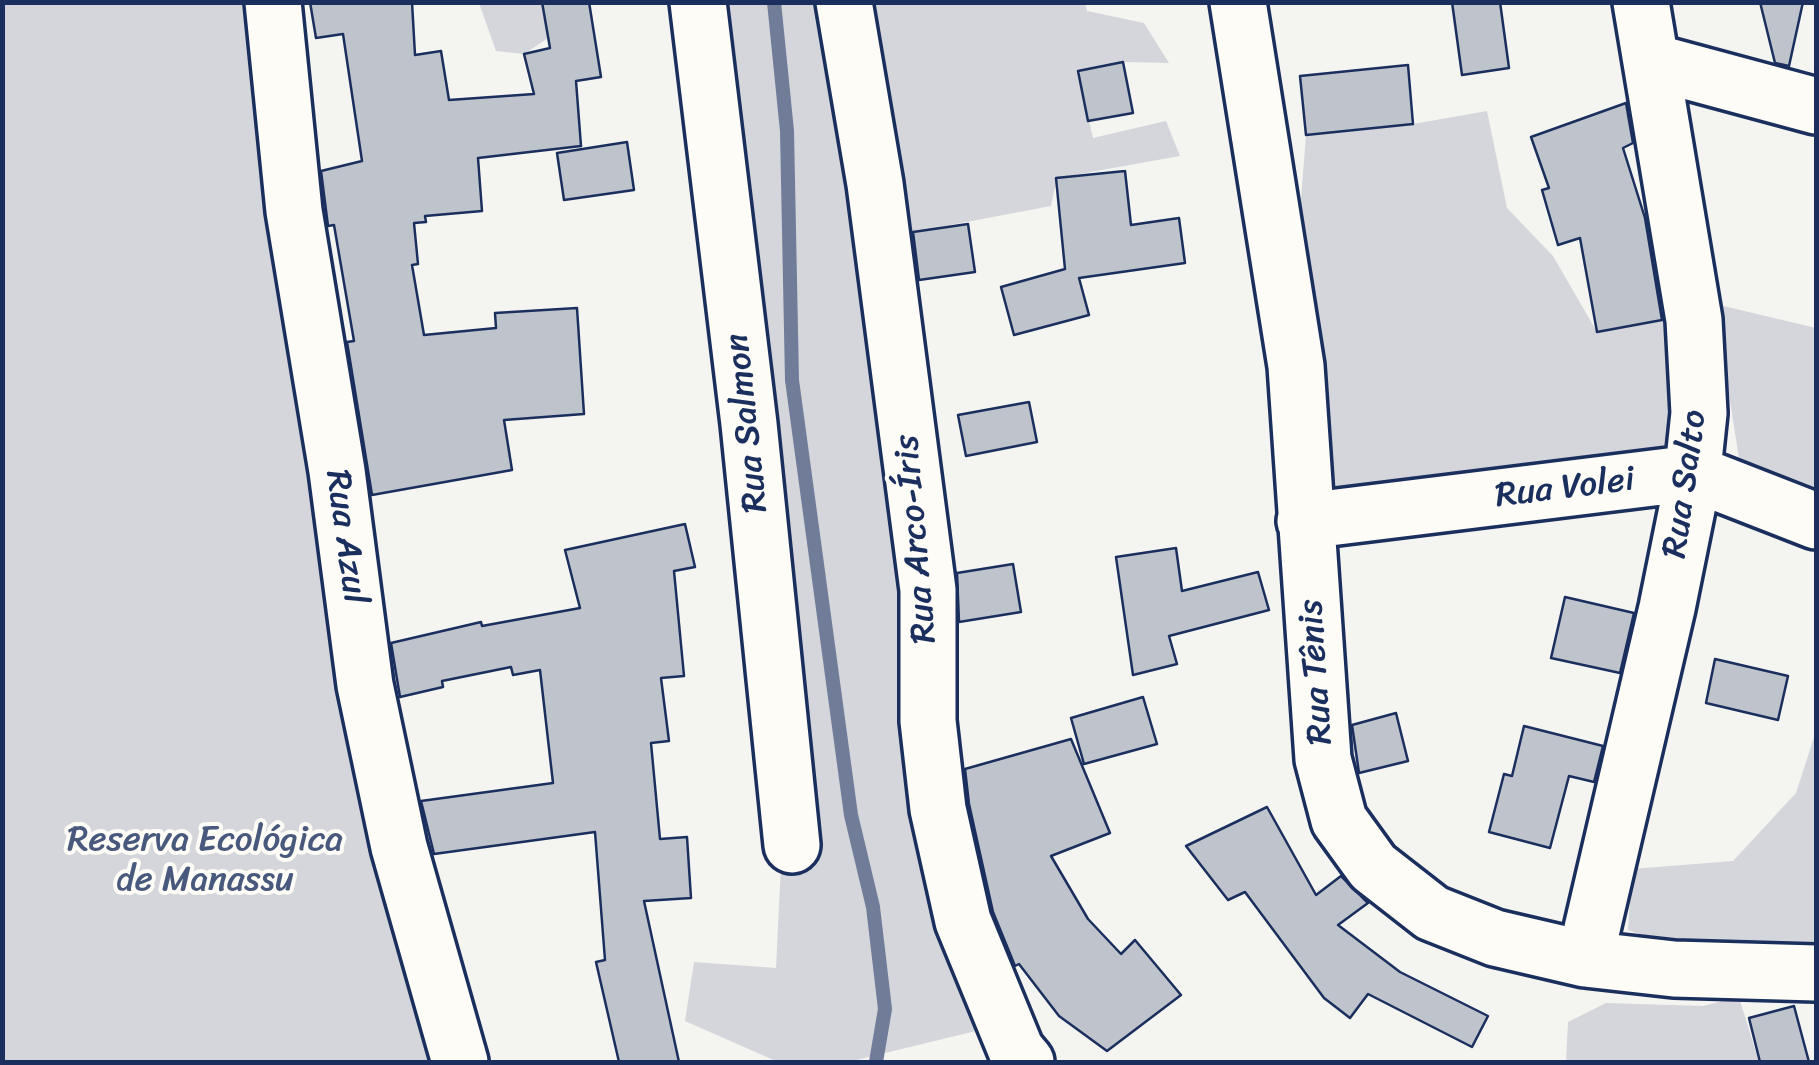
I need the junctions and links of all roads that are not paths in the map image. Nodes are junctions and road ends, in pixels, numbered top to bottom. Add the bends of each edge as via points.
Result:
1 (273, 2) edge
2 (698, 2) edge
3 (844, 2) edge
4 (1238, 2) edge
5 (1641, 2) edge
6 (1653, 62) junction
7 (1816, 106) edge
8 (1693, 473) junction
9 (1306, 520) junction
10 (1816, 520) edge
11 (792, 845) dead end
12 (1584, 960) junction
13 (1816, 973) edge
14 (1006, 1058) edge
15 (460, 1062) edge

1 - 15 street, Rua Azul via 294,211 365,685 399,847
2 - 11 street, Rua Salmon
3 - 14 street, Rua Arco-Íris via 926,570 928,721 938,809 963,921
4 - 9 street, Rua Tênis via 1296,366
5 - 6 street, Rua Salto
6 - 7 street
6 - 8 street, Rua Salto via 1694,320 1699,413
8 - 9 street, Rua Volei
8 - 10 street, Rua Volei
8 - 12 street, Rua Salto
9 - 12 street, Rua Tênis via 1322,759 1339,820 1373,867 1432,913 1495,938
12 - 13 street, Rua Tênis

